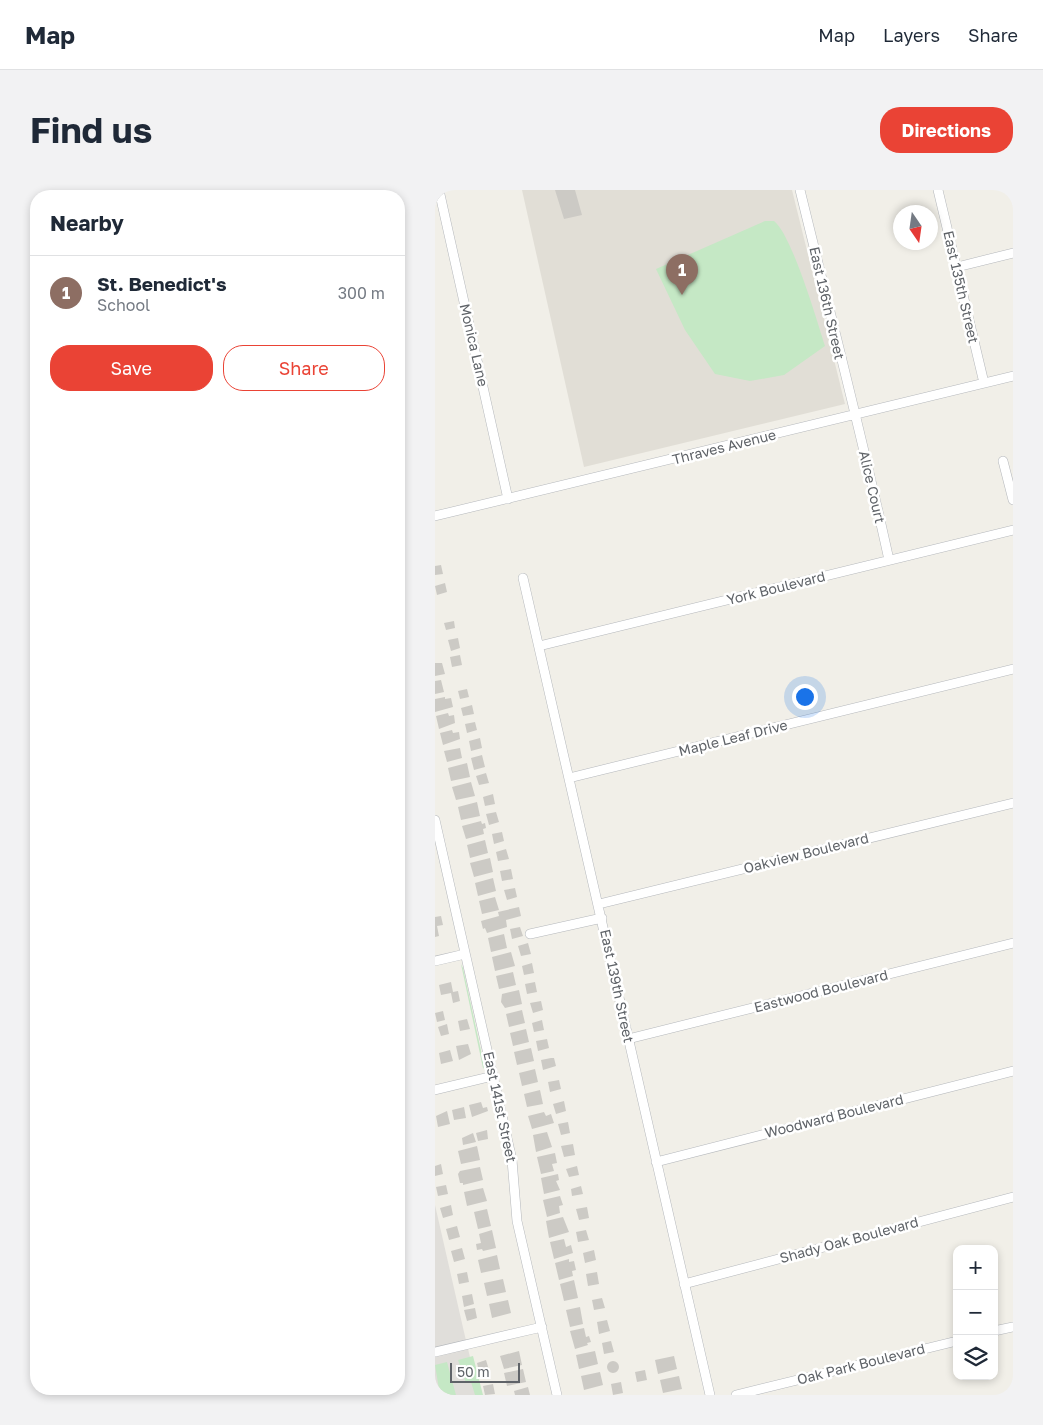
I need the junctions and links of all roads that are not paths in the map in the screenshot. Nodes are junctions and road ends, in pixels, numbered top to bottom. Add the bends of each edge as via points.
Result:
1 (439, 190) edge
2 (800, 190) edge
3 (939, 190) edge
4 (1013, 253) edge
5 (957, 267) junction
6 (1013, 376) edge
7 (984, 383) junction
8 (855, 415) junction
9 (1003, 462) dead end
10 (508, 499) junction
11 (1013, 500) edge
12 (435, 516) edge
13 (1013, 530) edge
14 (889, 560) junction
15 (523, 578) dead end
16 (539, 646) junction
17 (1013, 669) edge
18 (569, 778) junction
19 (1013, 802) edge
20 (435, 820) edge
21 (436, 831) edge
22 (599, 904) junction
23 (602, 918) junction
24 (530, 934) dead end
25 (1013, 943) edge
26 (465, 954) junction
27 (435, 961) edge
28 (628, 1039) junction
29 (1013, 1071) edge
30 (493, 1076) junction
31 (435, 1090) edge
32 (656, 1162) junction
33 (1013, 1197) edge
34 (684, 1284) junction
35 (541, 1327) junction
36 (1013, 1327) edge
37 (998, 1330) edge
38 (953, 1341) edge
39 (435, 1352) edge
40 (557, 1395) edge
41 (710, 1395) edge
42 (736, 1395) edge

1 - 10 street, Monica Lane
2 - 8 street, East 136th Street
3 - 5 street, East 135th Street
4 - 5 street
5 - 7 street, East 135th Street
6 - 7 street, Thraves Avenue
7 - 8 street, Thraves Avenue
8 - 10 street, Thraves Avenue
8 - 14 street, Alice Court
9 - 11 street
10 - 12 street, Thraves Avenue
13 - 14 street, York Boulevard
14 - 16 street, York Boulevard
15 - 16 street, East 139th Street
16 - 18 street, East 139th Street
17 - 18 street, Maple Leaf Drive
18 - 22 street, East 139th Street
19 - 22 street, Oakview Boulevard
20 - 21 street, East 141st Street
21 - 26 street, East 141st Street
22 - 23 street, East 139th Street
23 - 24 street
23 - 28 street, East 139th Street
25 - 28 street, Eastwood Boulevard
26 - 27 street
26 - 30 street, East 141st Street
28 - 32 street, East 139th Street
29 - 32 street, Woodward Boulevard
30 - 31 street
30 - 35 street, East 141st Street via 512,1160 517,1221
32 - 34 street, East 139th Street
33 - 34 street, Shady Oak Boulevard
34 - 41 street, East 139th Street
35 - 39 street
35 - 40 street, East 141st Street
36 - 37 street
38 - 42 street, Oak Park Boulevard

